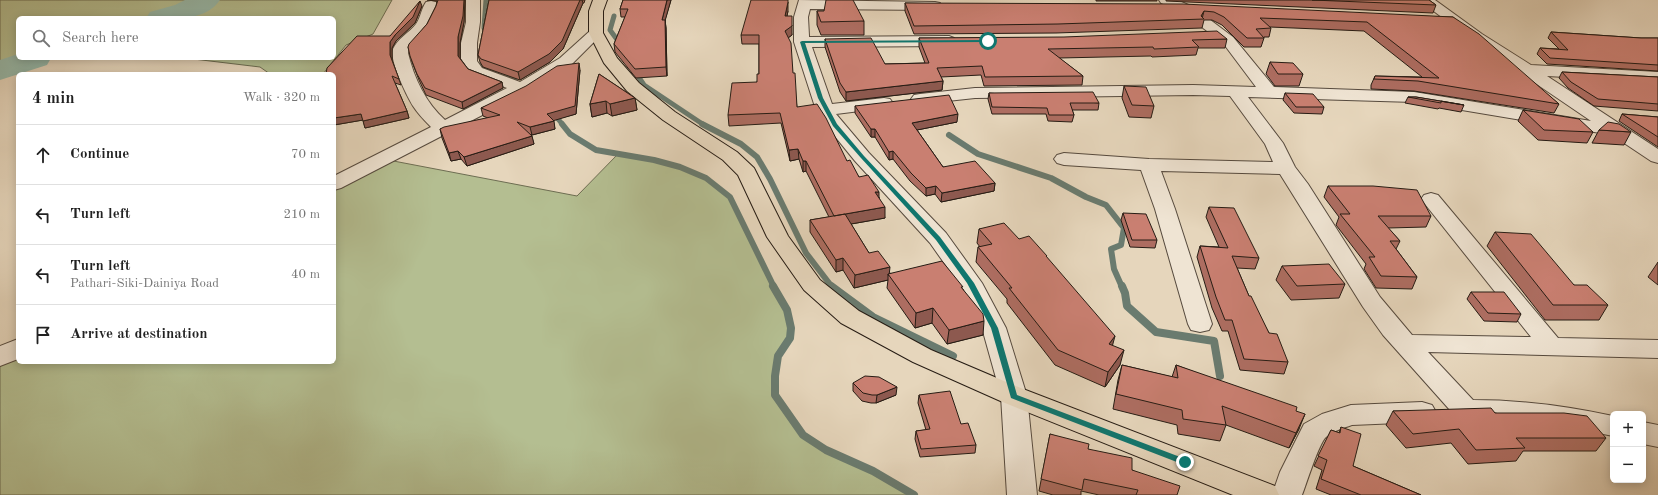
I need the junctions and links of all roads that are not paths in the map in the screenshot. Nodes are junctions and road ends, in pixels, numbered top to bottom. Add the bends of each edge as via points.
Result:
1 (473, 0) edge
2 (600, 0) edge
3 (1426, 0) edge
4 (805, 2) edge
5 (1162, 3) edge
6 (431, 4) dead end
7 (952, 6) edge
8 (1181, 7) junction
9 (1207, 8) edge
10 (1430, 18) edge
11 (1453, 20) junction
12 (596, 33) junction
13 (1219, 33) junction
14 (1196, 35) edge
15 (967, 41) edge
16 (802, 42) junction
17 (1525, 69) junction
18 (1658, 77) edge
19 (521, 88) junction
20 (1235, 91) junction
21 (1269, 92) junction
22 (826, 110) junction
23 (1618, 122) junction
24 (443, 128) junction
25 (1658, 157) edge
26 (1064, 159) dead end
27 (1149, 164) junction
28 (1286, 168) junction
29 (336, 183) edge
30 (1431, 199) dead end
31 (1200, 324) dead end
32 (1405, 343) junction
33 (1551, 346) junction
34 (16, 349) edge
35 (1658, 349) edge
36 (0, 357) edge
37 (1014, 396) junction
38 (1466, 410) junction
39 (1610, 425) edge
40 (1646, 434) edge
41 (1658, 436) edge
42 (1022, 495) edge
43 (1264, 495) edge
44 (1287, 495) edge

1 - 19 street via 469,61 476,71
2 - 12 main road via 596,11
3 - 11 street
4 - 7 street
4 - 16 street via 801,17
5 - 8 street
6 - 24 street via 429,16 423,26 401,49 400,54 421,104 432,119
8 - 9 street
8 - 13 street
10 - 11 street
11 - 17 street
12 - 19 street via 566,61
12 - 37 main road via 610,60 633,87 669,116 730,156 747,172 778,237 812,285 850,317 922,356
13 - 14 street
13 - 21 street via 1240,53
15 - 16 street
16 - 22 street
17 - 18 street
17 - 23 street via 1590,112
19 - 24 street
20 - 21 street
20 - 22 street via 975,94
20 - 28 street via 1274,143
21 - 23 street via 1414,97
22 - 37 street via 862,157 938,238 970,283 994,328
23 - 25 street
24 - 29 street
26 - 27 street
27 - 28 street
27 - 31 street
28 - 32 street via 1371,302
30 - 33 street
32 - 33 street
32 - 38 street
33 - 35 street
34 - 36 street
37 - 42 street
37 - 43 main road
38 - 39 street via 1523,411 1587,419
38 - 44 street via 1351,415 1332,421 1314,431
40 - 41 street

